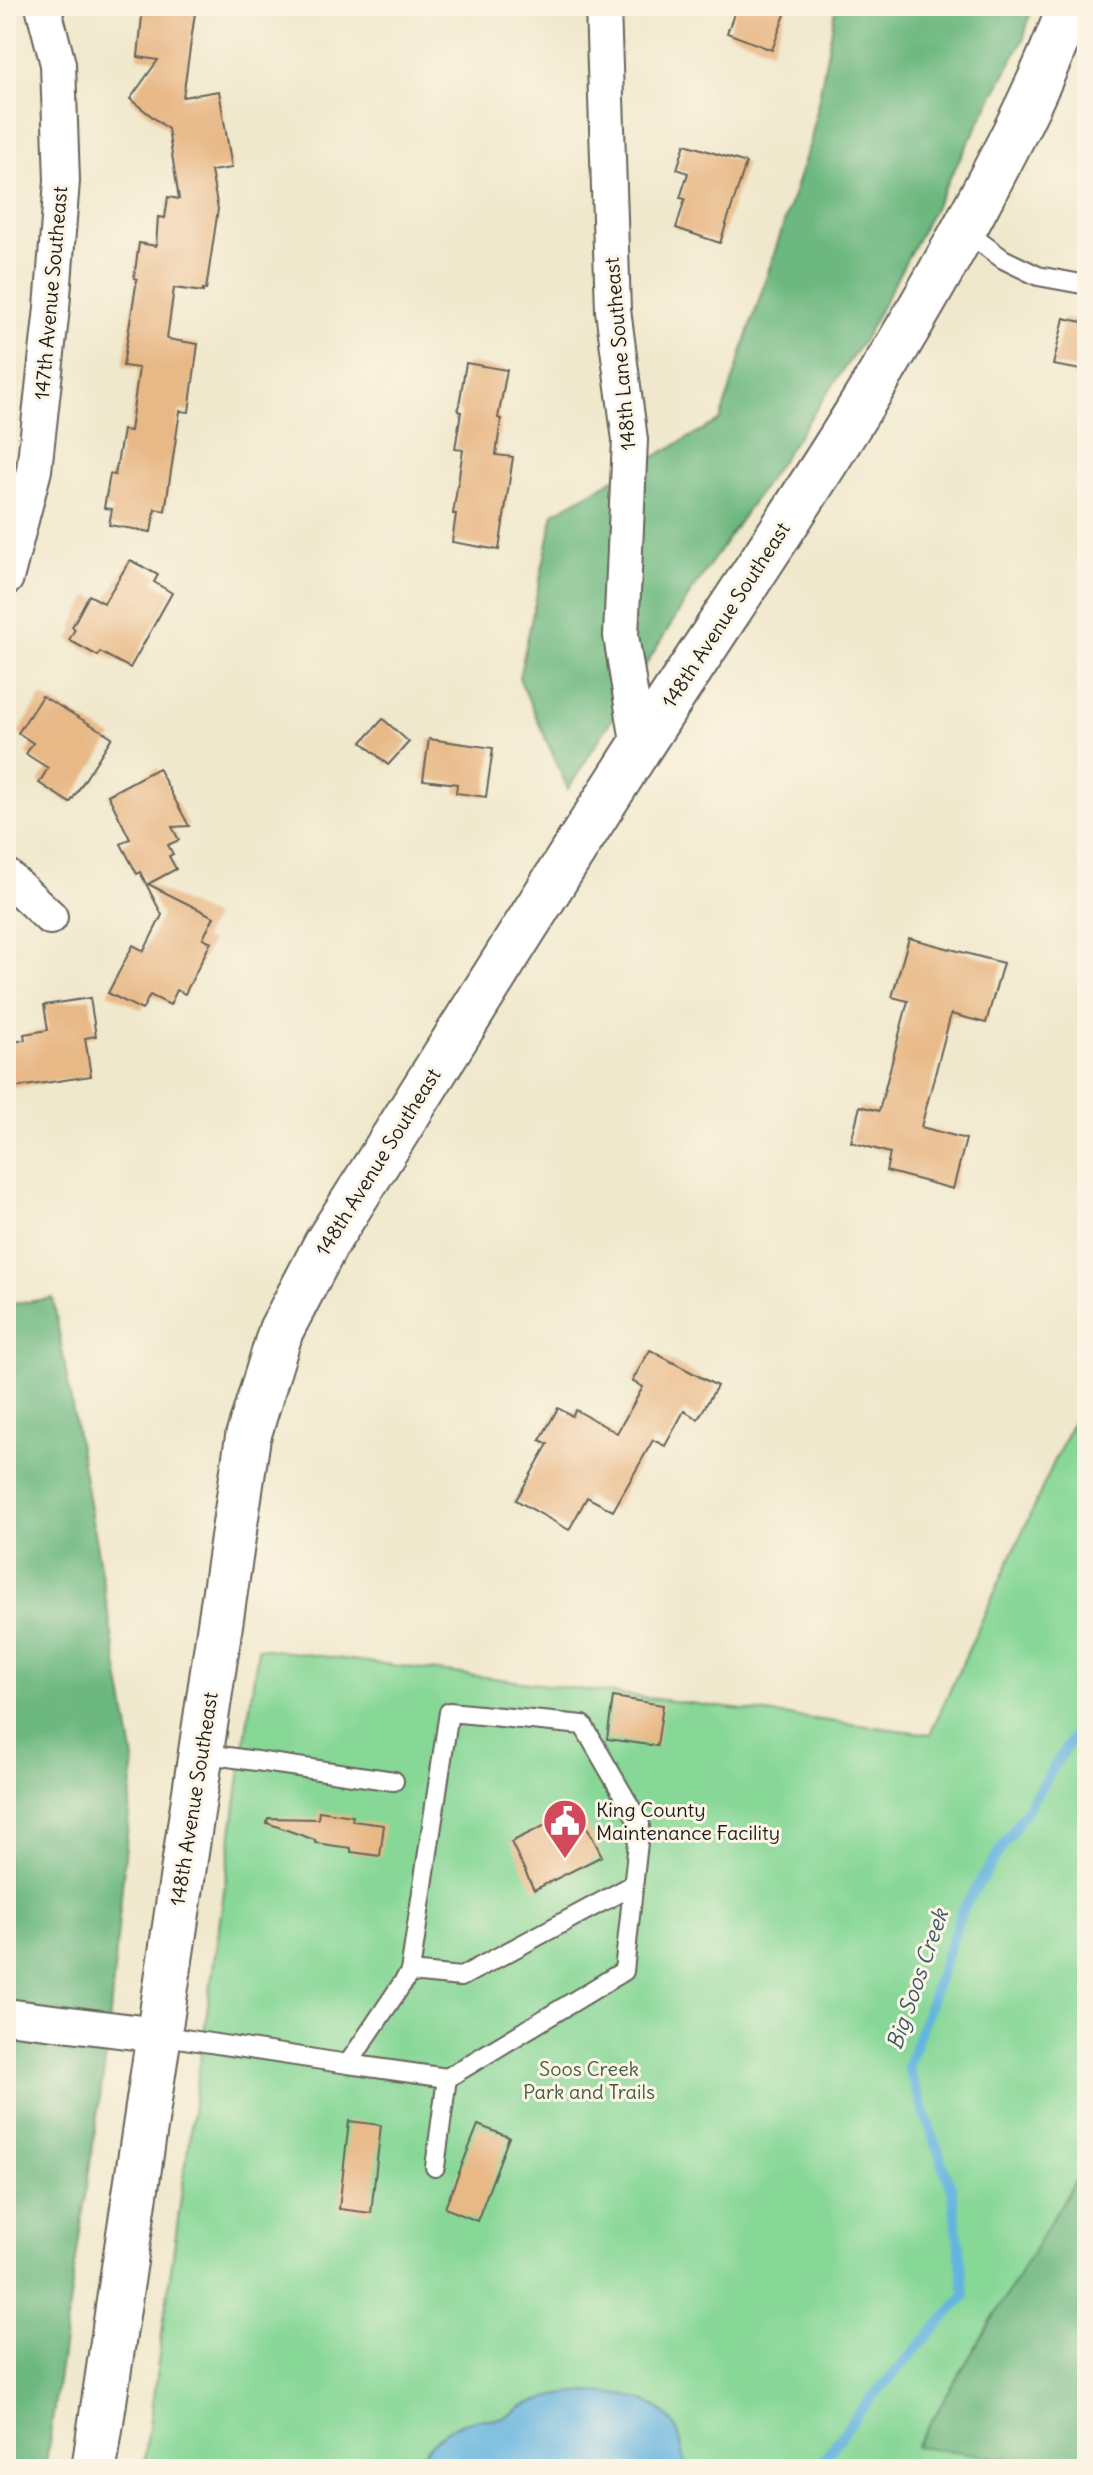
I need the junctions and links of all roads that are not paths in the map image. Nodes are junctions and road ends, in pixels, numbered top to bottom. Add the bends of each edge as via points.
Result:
1 (43, 6) edge
2 (603, 6) edge
3 (1070, 6) edge
4 (964, 230) junction
5 (1087, 285) edge
6 (6, 578) edge
7 (639, 748) junction
8 (6, 876) edge
9 (50, 917) dead end
10 (201, 1753) junction
11 (394, 1781) dead end
12 (633, 1885) junction
13 (410, 1972) junction
14 (6, 2016) edge
15 (158, 2035) junction
16 (348, 2064) junction
17 (447, 2078) junction
18 (435, 2167) dead end
19 (94, 2469) edge

1 - 6 street, 147th Avenue Southeast via 58,64 62,181 34,470
2 - 7 street, 148th Lane Southeast via 613,310 630,440 621,636
3 - 4 street, 148th Avenue Southeast via 1030,102
4 - 5 lane via 1003,259 1038,276
4 - 7 street, 148th Avenue Southeast via 834,452
7 - 10 street, 148th Avenue Southeast via 326,1244 281,1330 248,1437
8 - 9 street
10 - 11 lane
10 - 15 street, 148th Avenue Southeast
12 - 13 lane via 461,1977
12 - 13 lane via 640,1824 583,1725 449,1712
12 - 17 lane via 624,1971
13 - 16 lane
14 - 15 street
15 - 16 lane
15 - 19 street, 148th Avenue Southeast
16 - 17 lane
17 - 18 lane

